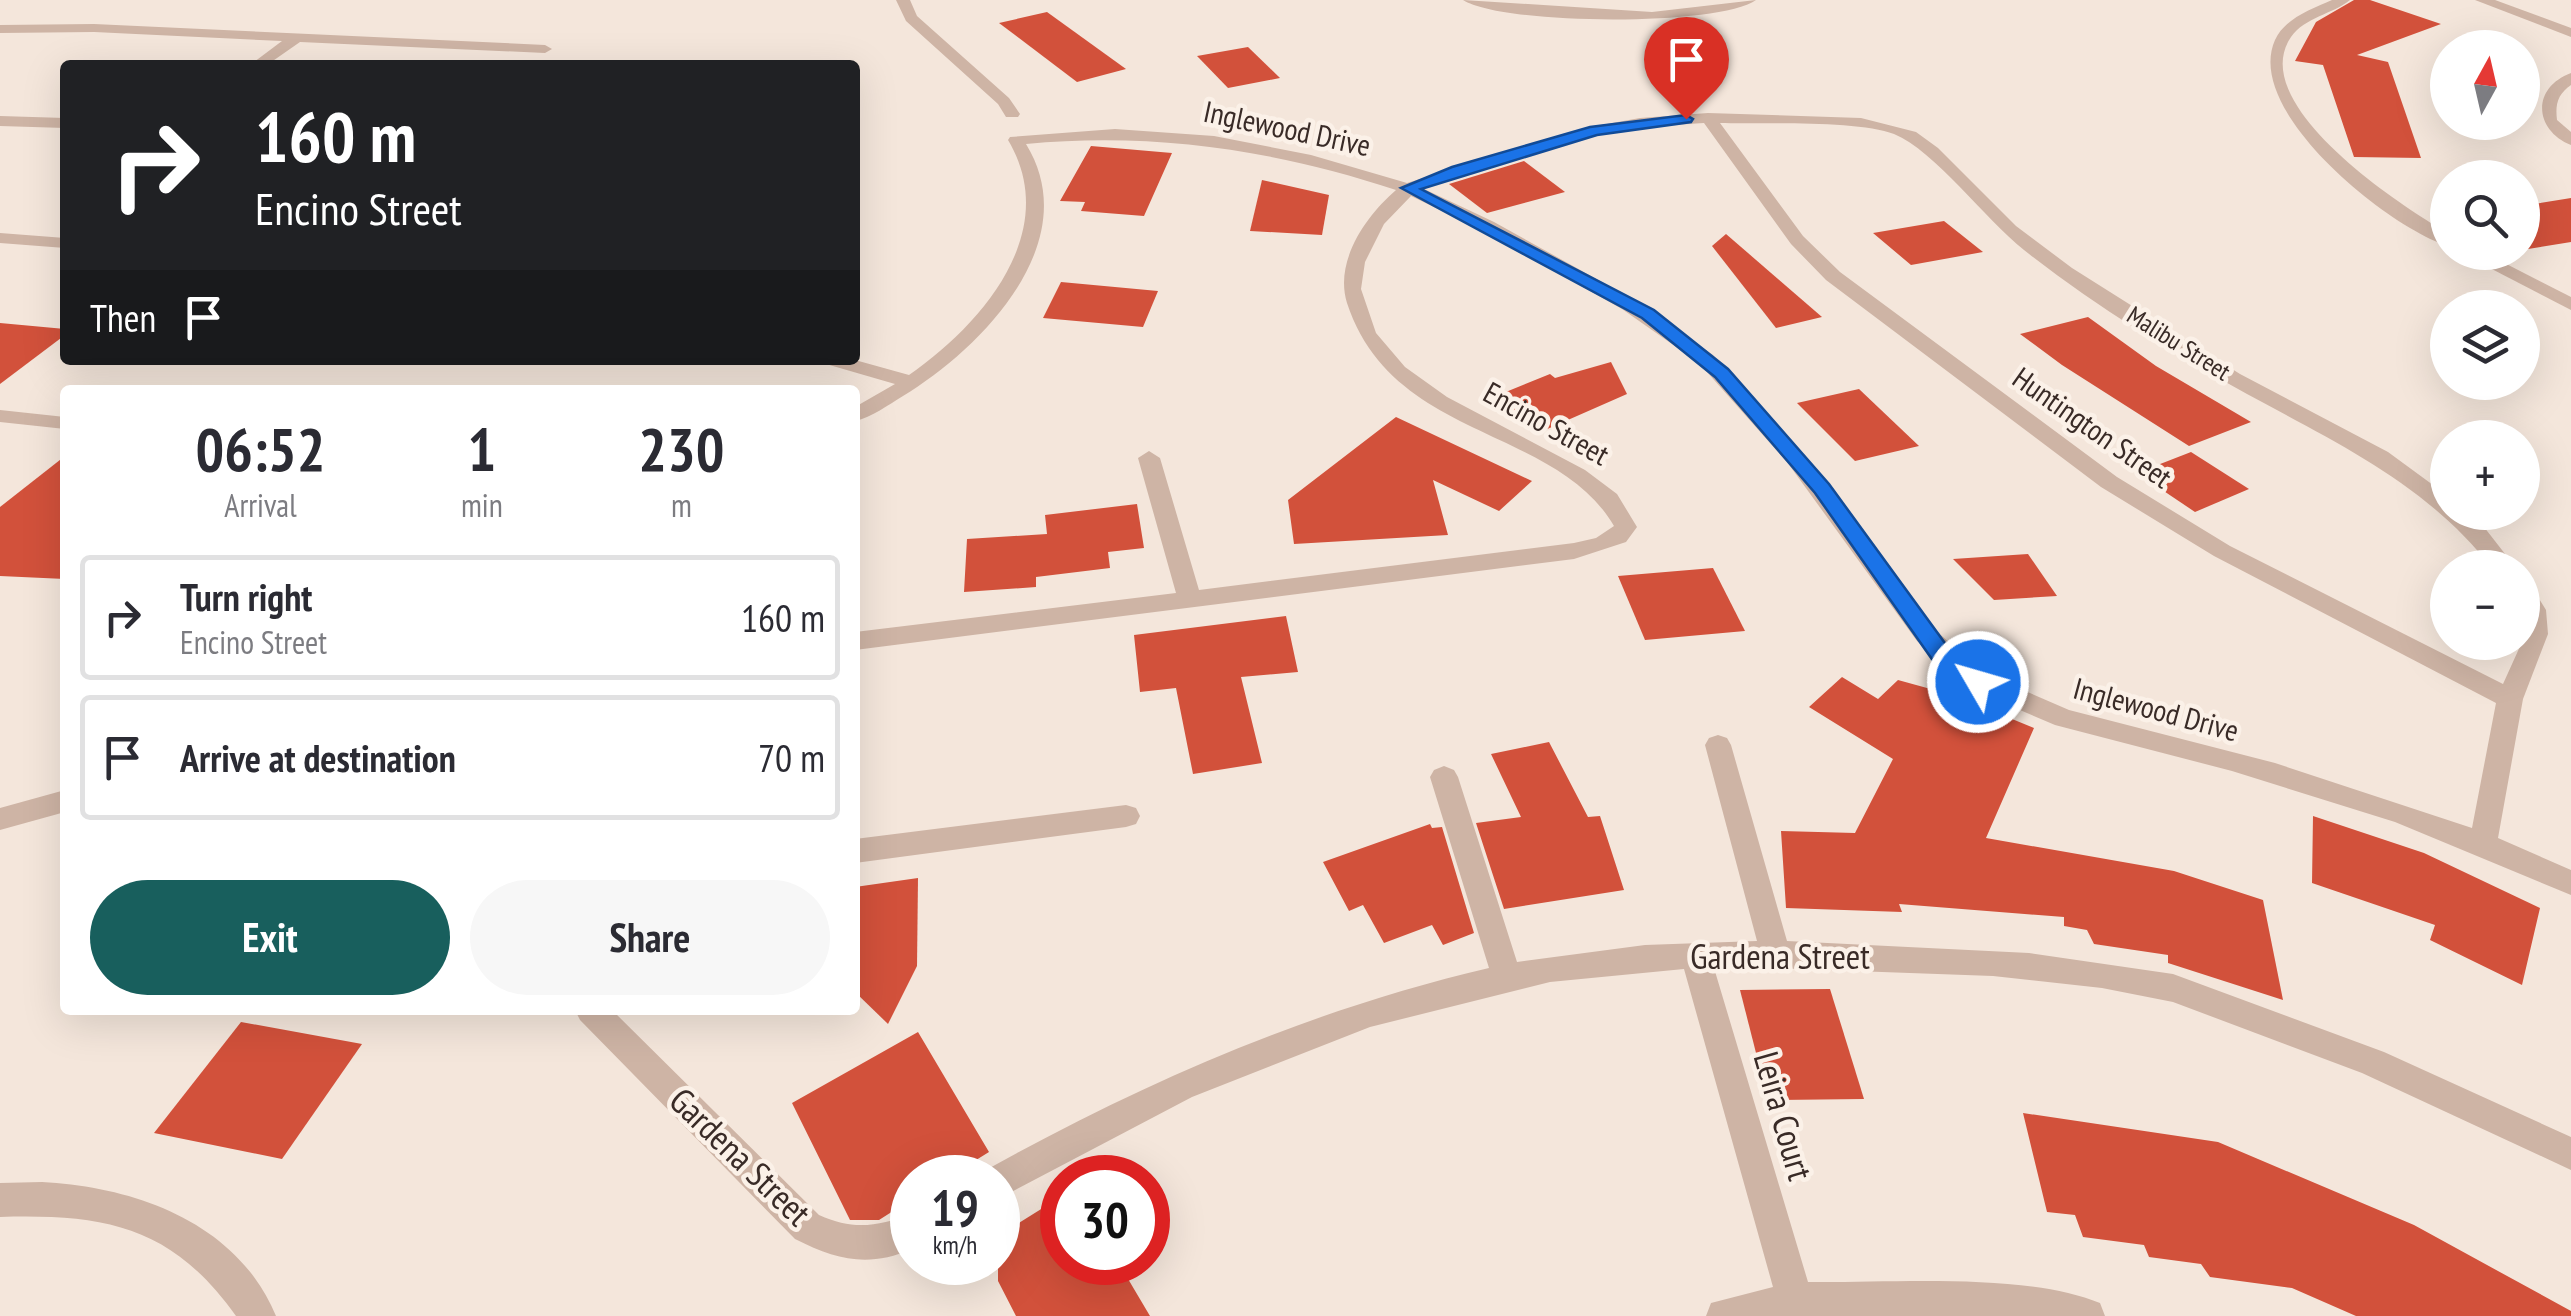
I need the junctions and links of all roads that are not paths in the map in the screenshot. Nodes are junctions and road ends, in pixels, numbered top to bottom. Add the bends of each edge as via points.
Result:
1 (903, 0) edge
2 (1470, 0) edge
3 (1749, 0) edge
4 (2344, 0) edge
5 (2482, 0) edge
6 (0, 29) edge
7 (2571, 33) edge
8 (298, 36) junction
9 (545, 49) dead end
10 (264, 60) edge
11 (2571, 78) edge
12 (1012, 114) dead end
13 (1708, 118) junction
14 (0, 121) edge
15 (60, 123) edge
16 (2571, 140) edge
17 (1930, 151) joint
18 (1409, 188) junction
19 (2430, 229) edge
20 (0, 238) edge
21 (60, 243) edge
22 (2504, 270) edge
23 (2571, 304) edge
24 (851, 365) edge
25 (916, 383) junction
26 (860, 412) edge
27 (0, 416) edge
28 (60, 422) edge
29 (1149, 458) dead end
30 (2430, 494) edge
31 (2474, 530) edge
32 (2490, 550) edge
33 (1188, 597) junction
34 (860, 640) edge
35 (2526, 660) edge
36 (2510, 699) junction
37 (1718, 745) dead end
38 (1444, 777) dead end
39 (60, 802) edge
40 (1126, 816) dead end
41 (0, 819) edge
42 (2483, 840) junction
43 (860, 850) edge
44 (2571, 882) edge
45 (1775, 953) junction
46 (1695, 955) junction
47 (1506, 977) junction
48 (596, 1015) edge
49 (2571, 1154) edge
50 (1020, 1169) edge
51 (0, 1200) edge
52 (890, 1242) edge
53 (1795, 1300) junction
54 (258, 1316) edge
55 (1724, 1316) edge
56 (2087, 1316) edge

1 - 12 street via 912,18
2 - 3 street via 1648,16 1704,13
4 - 19 street via 2281,39 2281,94 2353,179
5 - 7 street
6 - 8 street
8 - 9 street
8 - 10 street
11 - 16 street via 2554,88 2547,106 2549,121
13 - 17 street, Encino Street via 1878,125
13 - 18 street, Encino Street via 1596,130
13 - 36 street, Huntington Street via 1797,240 1833,276 2109,482 2222,550
14 - 15 street
17 - 30 street, Malibu Street via 2040,254 2233,378 2382,458
18 - 25 street, Inglewood Drive via 1226,142 1102,132 1016,140 1034,179 1027,251 1007,294 973,336
18 - 33 street, Encino Street via 1378,220 1359,254 1352,287 1363,325 1420,389 1585,478 1614,502 1626,526 1602,544 1574,551
18 - 42 street, Inglewood Drive via 1648,314 1722,373 1822,488 1942,656 1978,682 2026,704
20 - 21 street
22 - 23 street
24 - 25 street
25 - 26 street
27 - 28 street
29 - 33 street
31 - 32 street
33 - 34 street, Encino Street
35 - 36 street
36 - 42 street
37 - 45 street
38 - 47 street
39 - 41 street
40 - 43 street
42 - 44 street, Inglewood Drive
45 - 46 street, Gardena Street
45 - 49 street, Gardena Street via 2058,968 2175,988 2294,1030
46 - 47 street, Gardena Street
46 - 53 street, Leira Court
47 - 50 street, Gardena Street via 1372,1011 1232,1061 1099,1123
48 - 52 street, Gardena Street via 807,1227 863,1247
51 - 54 street via 60,1196 132,1209 190,1237 238,1284
53 - 55 street
53 - 56 street via 2012,1303

